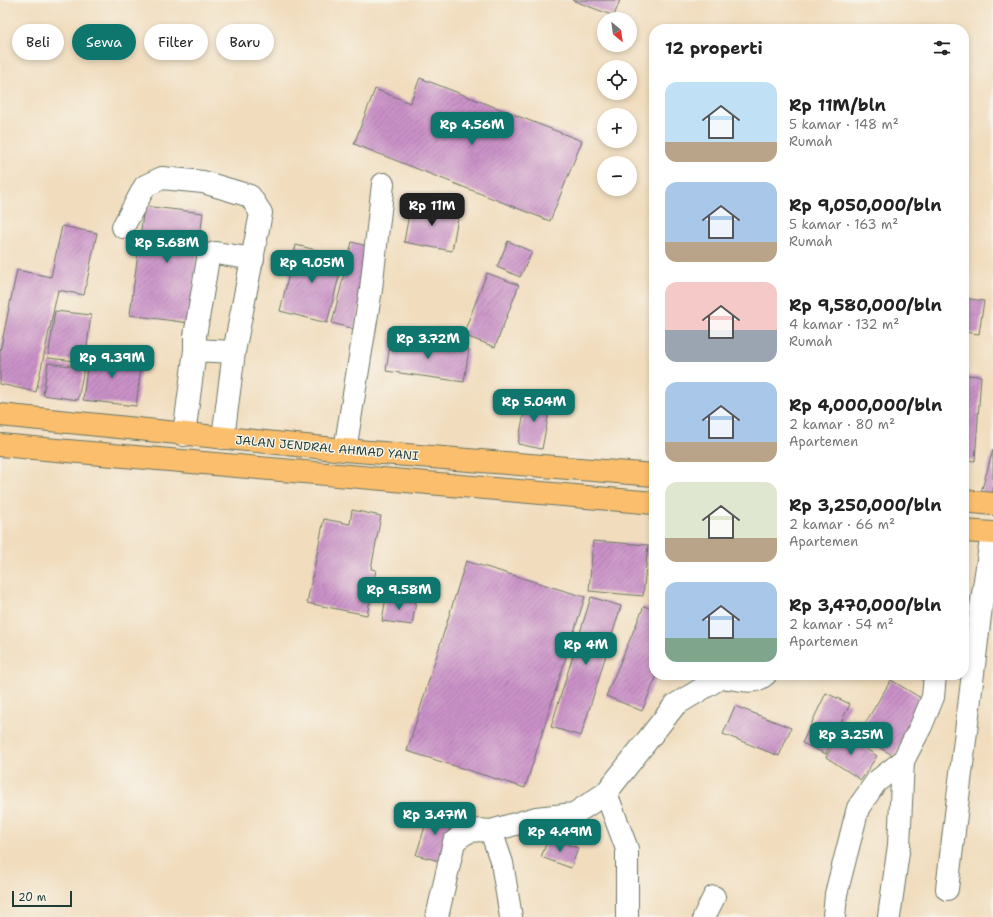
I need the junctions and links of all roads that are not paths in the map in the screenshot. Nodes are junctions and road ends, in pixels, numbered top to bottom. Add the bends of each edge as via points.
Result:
1 (383, 184) dead end
2 (123, 227) dead end
3 (253, 259) junction
4 (195, 350) junction
5 (234, 352) junction
6 (0, 415) edge
7 (184, 435) junction
8 (223, 438) junction
9 (0, 444) edge
10 (345, 450) junction
11 (649, 475) edge
12 (969, 502) edge
13 (649, 503) edge
14 (993, 504) edge
15 (969, 531) edge
16 (993, 533) edge
17 (979, 607) edge
18 (717, 680) edge
19 (741, 680) edge
20 (756, 680) edge
21 (934, 680) edge
22 (903, 761) junction
23 (606, 793) junction
24 (491, 831) junction
25 (947, 889) dead end
26 (714, 897) dead end
27 (437, 917) edge
28 (511, 917) edge
29 (627, 917) edge
30 (704, 917) edge
31 (834, 917) edge
32 (889, 917) edge

1 - 10 lane
2 - 3 lane via 146,186 162,178 203,182 250,196 261,213
3 - 4 lane via 216,253 208,259
3 - 5 lane
4 - 5 lane
4 - 7 lane
5 - 8 lane
6 - 7 highway, JALAN JENDRAL AHMAD YANI
7 - 8 highway, JALAN JENDRAL AHMAD YANI
8 - 10 highway, JALAN JENDRAL AHMAD YANI
9 - 13 highway
10 - 11 highway, JALAN JENDRAL AHMAD YANI
12 - 14 highway
15 - 16 highway
16 - 17 lane
17 - 25 lane
18 - 23 lane via 675,705
19 - 20 lane
21 - 22 lane via 932,697 921,726
22 - 31 lane via 876,782 858,808 836,894
22 - 32 lane via 899,845
23 - 24 lane via 574,814 536,818
23 - 29 lane via 627,850
24 - 27 lane via 475,830 463,834 454,842
24 - 28 lane via 502,863
26 - 30 lane

